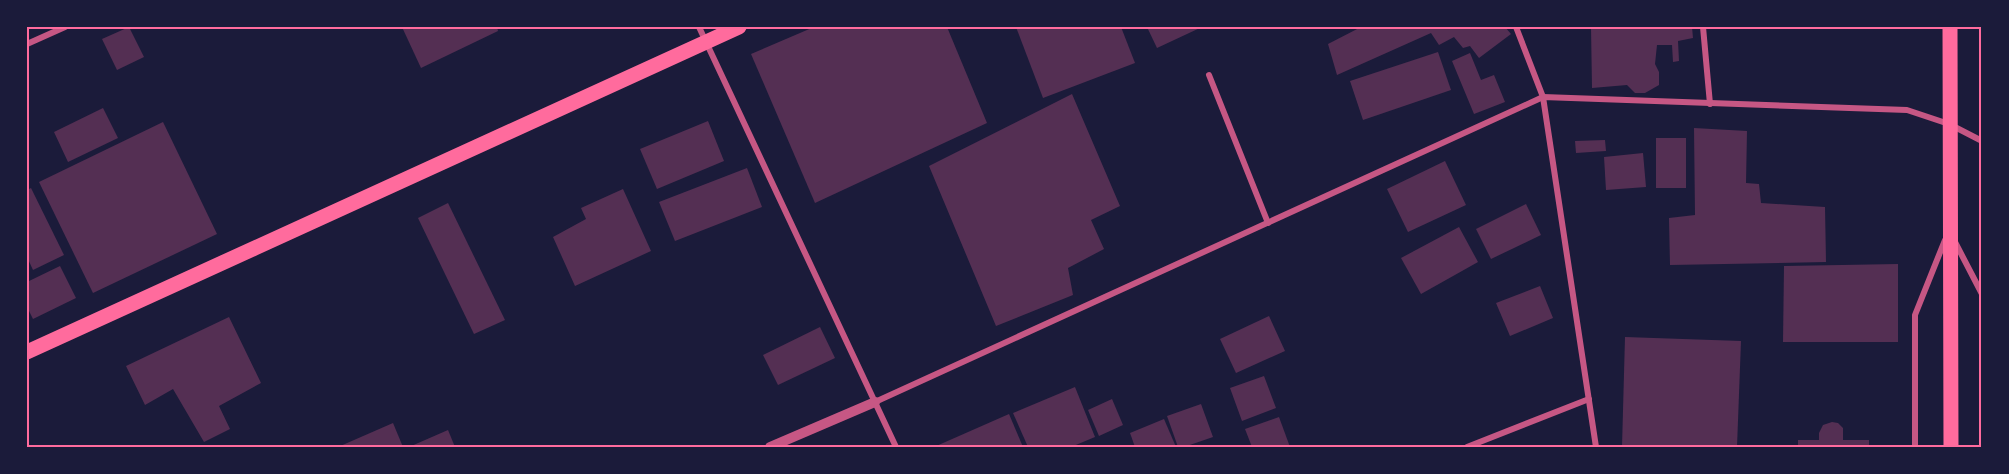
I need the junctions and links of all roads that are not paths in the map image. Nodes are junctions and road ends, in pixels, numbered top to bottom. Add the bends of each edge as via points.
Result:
1 (65, 27) edge
2 (699, 27) edge
3 (740, 27) edge
4 (1516, 27) edge
5 (1703, 27) edge
6 (1950, 27) edge
7 (27, 44) edge
8 (706, 44) junction
9 (1209, 75) dead end
10 (1543, 97) junction
11 (1710, 104) junction
12 (1949, 124) junction
13 (1982, 141) edge
14 (1268, 223) junction
15 (1949, 231) junction
16 (1982, 294) edge
17 (27, 352) edge
18 (1589, 399) junction
19 (875, 402) junction
20 (770, 447) edge
21 (896, 447) edge
22 (1467, 447) edge
23 (1596, 447) edge
24 (1916, 447) edge
25 (1951, 447) edge

1 - 7 street
2 - 8 street
3 - 8 main road
4 - 10 street
5 - 11 street
6 - 12 main road
8 - 17 main road
8 - 19 street
9 - 14 street
10 - 11 street
10 - 14 street
10 - 18 street
11 - 12 street via 1907,110
12 - 13 street
12 - 15 main road
14 - 19 street
15 - 16 street
15 - 24 street via 1916,315
15 - 25 main road
18 - 22 street
18 - 23 street
19 - 20 street
19 - 21 street

